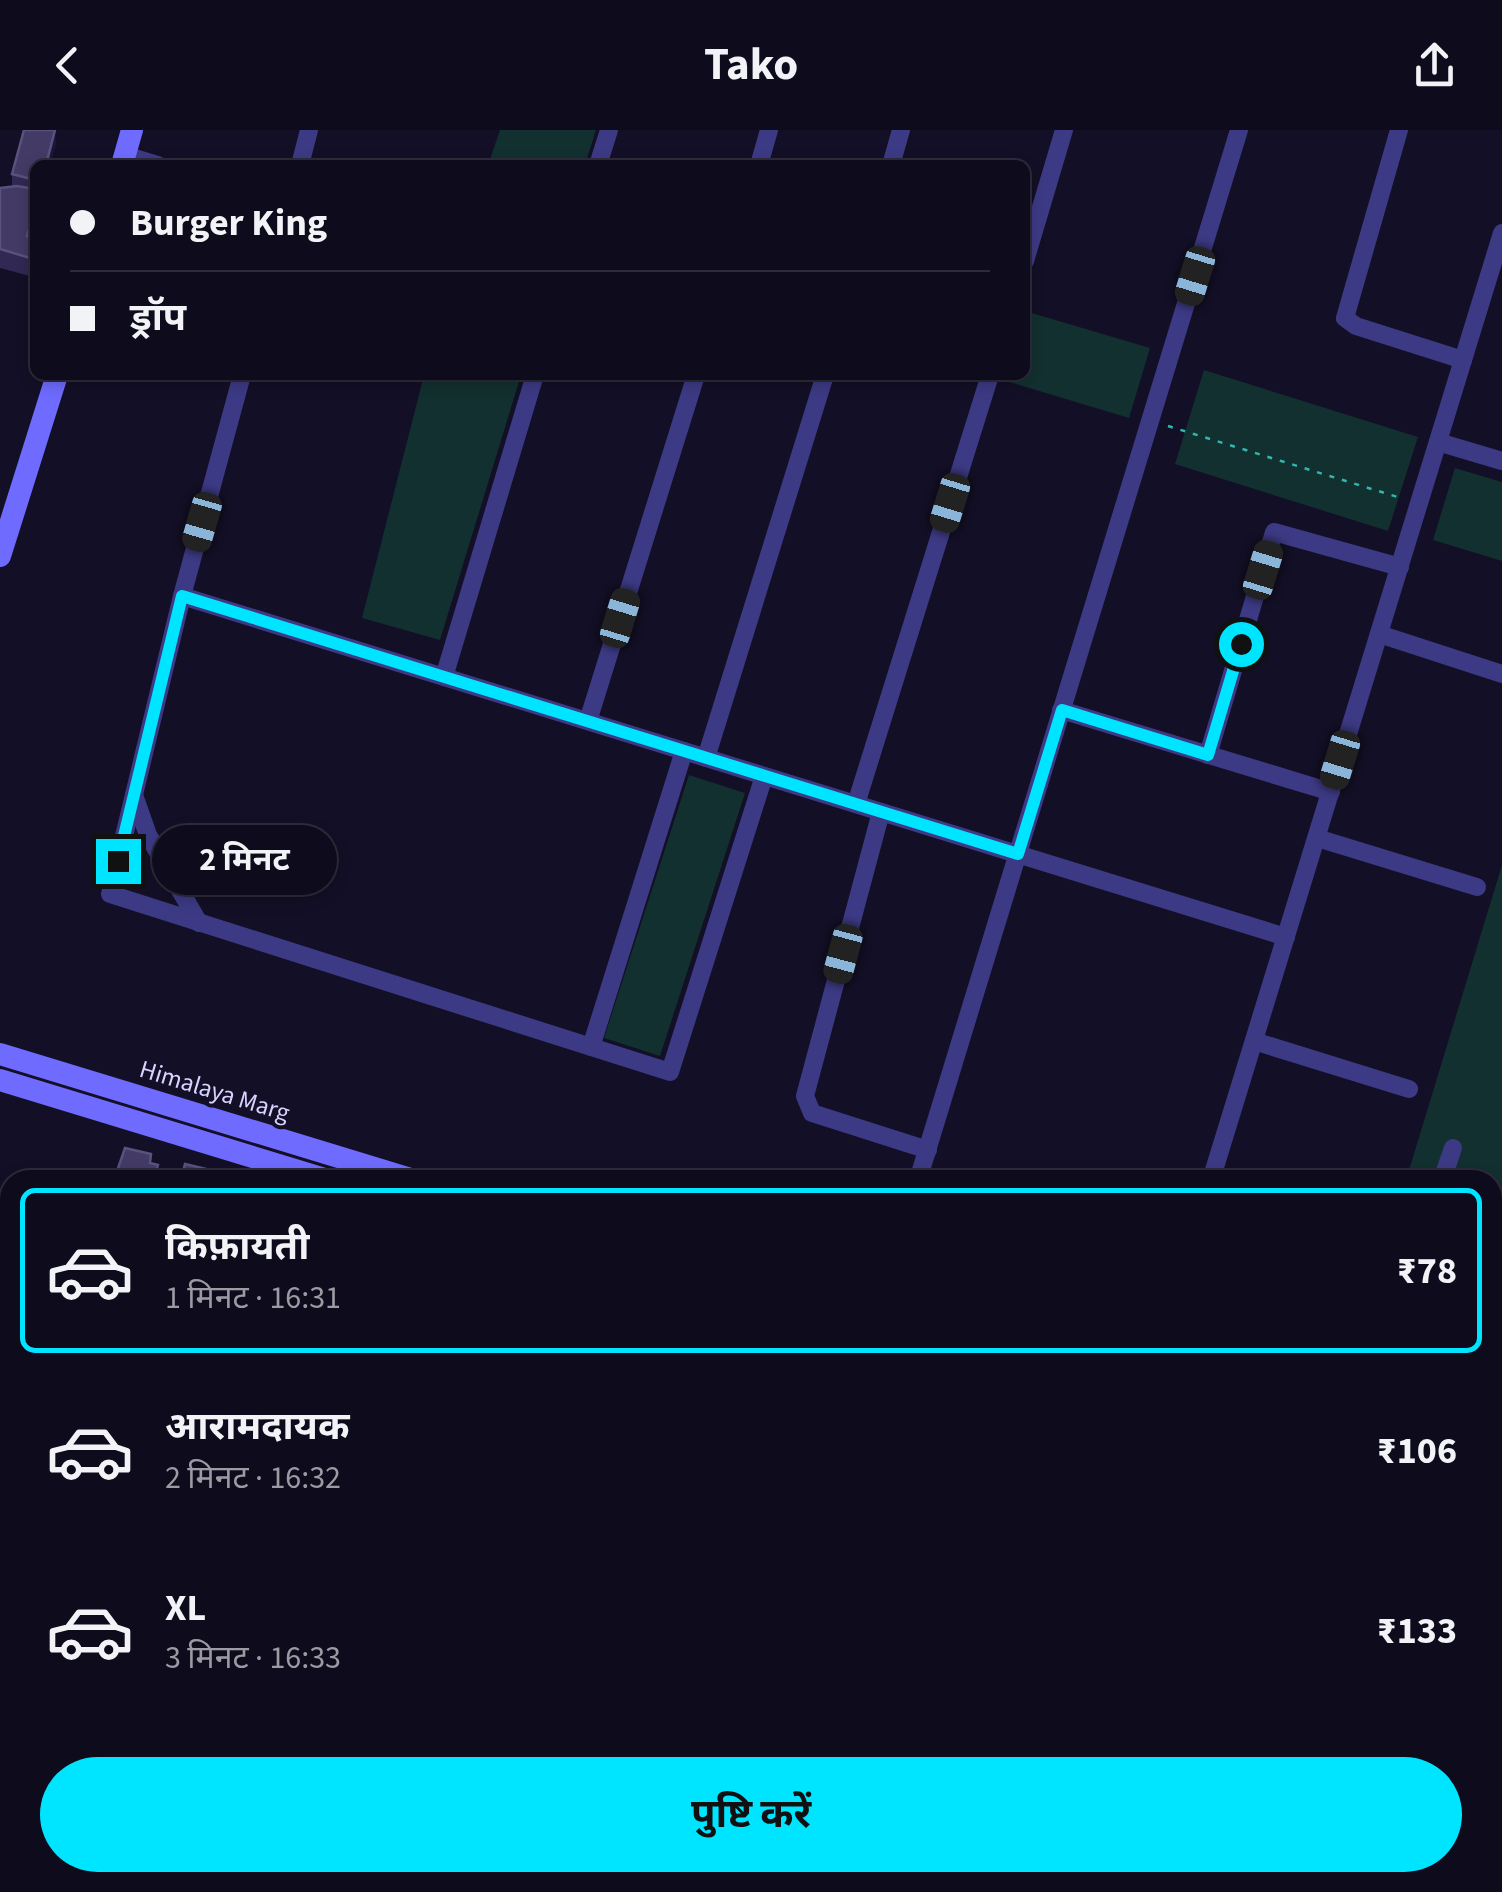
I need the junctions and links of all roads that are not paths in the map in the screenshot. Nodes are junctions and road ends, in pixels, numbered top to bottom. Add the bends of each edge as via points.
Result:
1 (132, 130) edge
2 (309, 130) edge
3 (609, 130) edge
4 (769, 130) edge
5 (902, 130) edge
6 (1064, 130) edge
7 (1240, 130) edge
8 (1398, 130) edge
9 (123, 160) edge
10 (301, 160) edge
11 (600, 160) edge
12 (760, 160) edge
13 (892, 160) edge
14 (1502, 233) edge
15 (1030, 245) edge
16 (1463, 360) junction
17 (54, 380) edge
18 (241, 380) edge
19 (533, 380) edge
20 (694, 380) edge
21 (823, 380) edge
22 (988, 380) edge
23 (1438, 442) junction
24 (1502, 462) edge
25 (0, 556) edge
26 (1400, 567) junction
27 (182, 596) junction
28 (1379, 634) junction
29 (1502, 674) edge
30 (444, 676) junction
31 (1061, 710) junction
32 (588, 722) junction
33 (684, 751) junction
34 (1208, 755) junction
35 (706, 758) junction
36 (764, 776) junction
37 (1330, 792) junction
38 (134, 794) junction
39 (856, 804) junction
40 (881, 812) junction
41 (1316, 838) junction
42 (1018, 854) junction
43 (1477, 887) dead end
44 (199, 922) junction
45 (1286, 937) junction
46 (1254, 1041) junction
47 (591, 1047) junction
48 (0, 1054) edge
49 (0, 1080) edge
50 (1409, 1089) dead end
51 (1452, 1148) dead end
52 (928, 1150) junction
53 (295, 1170) edge
54 (381, 1170) edge
55 (921, 1170) edge
56 (1214, 1170) edge
57 (1445, 1170) edge

1 - 9 main road
2 - 10 street
3 - 11 street
4 - 12 street
5 - 13 street
6 - 15 street
7 - 31 street
8 - 16 street via 1345,318
14 - 16 street
16 - 23 street
17 - 25 main road
18 - 27 street
19 - 30 street
20 - 32 street
21 - 35 street
22 - 39 street
23 - 24 street
23 - 26 street
26 - 28 street
26 - 34 street via 1274,532
27 - 30 street
27 - 38 street
28 - 29 street
28 - 37 street
30 - 32 street
31 - 34 street
31 - 42 street
32 - 33 street
33 - 35 street
33 - 47 street
34 - 37 street
35 - 36 street
36 - 39 street
36 - 47 street via 670,1072
37 - 41 street
38 - 44 street via 148,834
38 - 44 street via 110,894
39 - 40 street
40 - 42 street
40 - 52 street via 804,1096 812,1113
41 - 43 street
41 - 45 street
42 - 45 street
42 - 52 street
44 - 47 street
45 - 46 street
46 - 50 street
46 - 56 street
48 - 54 main road, Himalaya Marg
49 - 53 main road, Himalaya Marg
51 - 57 street
52 - 55 street

